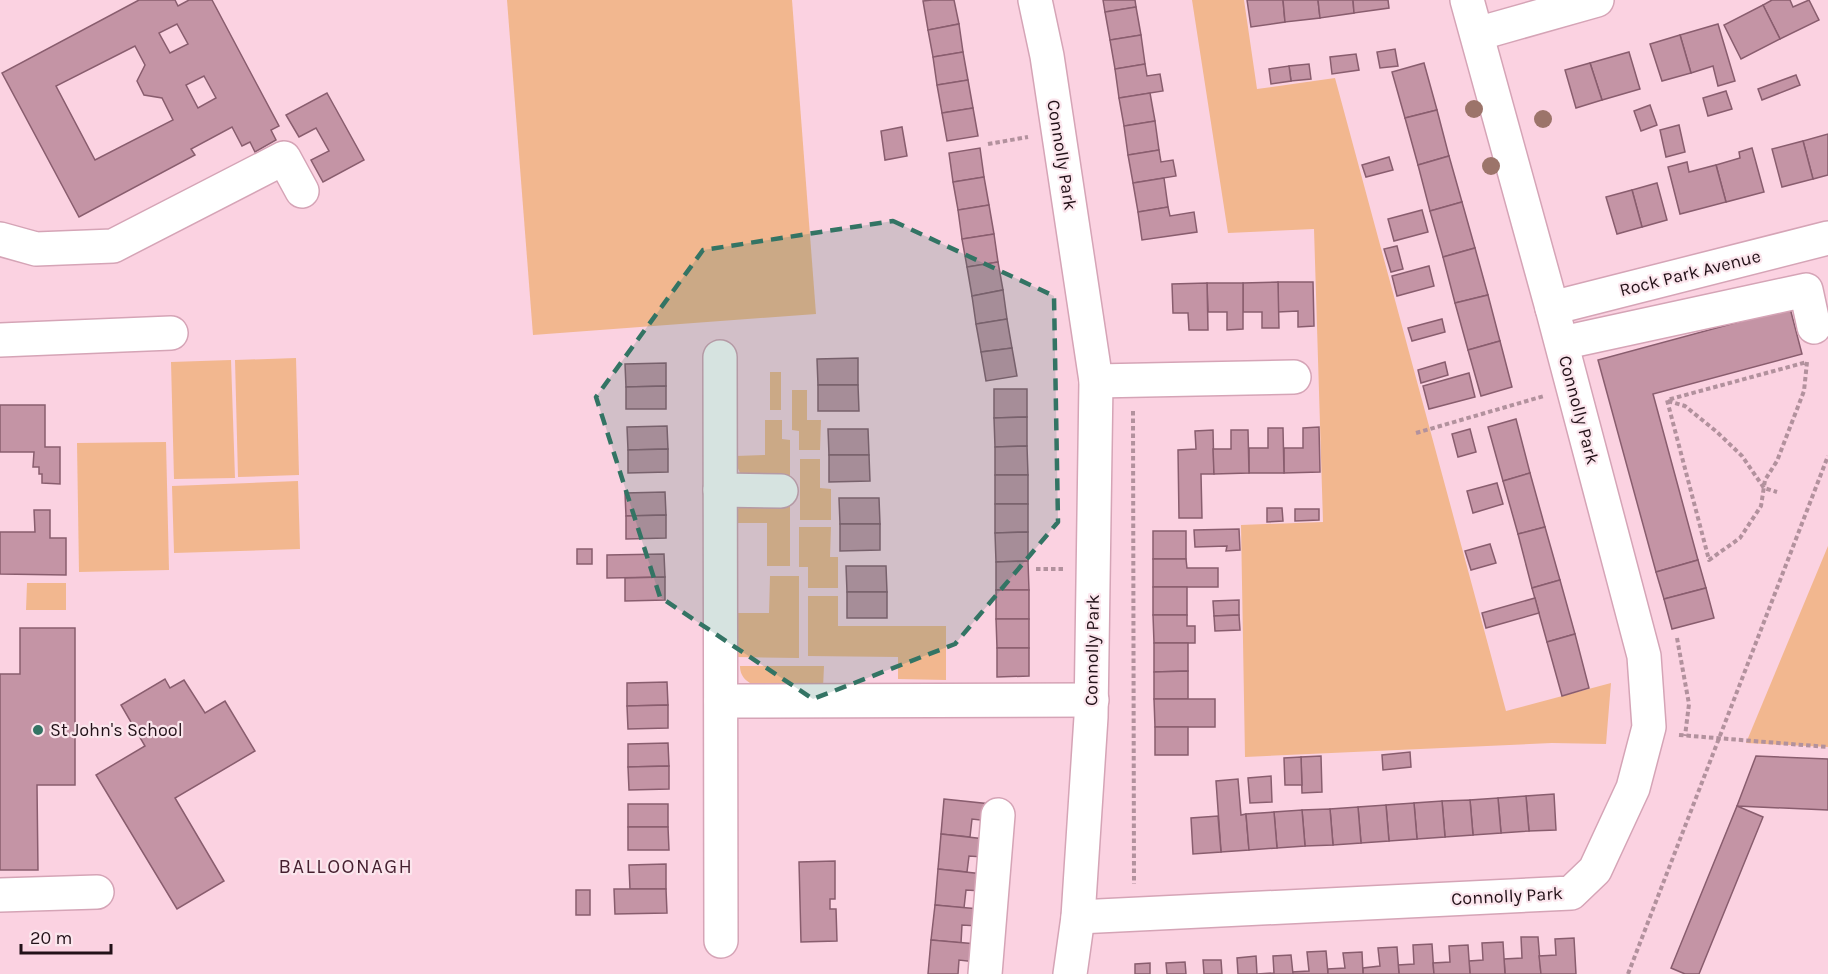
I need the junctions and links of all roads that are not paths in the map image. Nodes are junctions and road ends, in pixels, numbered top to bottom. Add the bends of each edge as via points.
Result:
1 (1035, 0) edge
2 (1467, 0) edge
3 (1597, 0) edge
4 (1477, 34) junction
5 (302, 191) dead end
6 (1828, 238) edge
7 (0, 239) edge
8 (1552, 308) junction
9 (1814, 327) dead end
10 (171, 333) dead end
11 (0, 340) edge
12 (1562, 344) junction
13 (720, 357) dead end
14 (1294, 377) dead end
15 (1096, 381) junction
16 (720, 490) junction
17 (782, 491) dead end
18 (1092, 700) junction
19 (721, 701) junction
20 (998, 815) dead end
21 (98, 892) dead end
22 (0, 895) edge
23 (1078, 918) junction
24 (721, 941) dead end
25 (985, 974) edge
26 (1070, 974) edge

1 - 15 street, Connolly Park
2 - 4 street, Connolly Park
3 - 4 street
4 - 8 street, Connolly Park
5 - 7 street via 284,158 113,246 36,249
6 - 8 street, Rock Park Avenue
8 - 12 street, Connolly Park
9 - 12 street, Connolly Park via 1806,290
10 - 11 street
12 - 23 street, Connolly Park via 1644,656 1649,727 1633,788 1595,870 1571,893
13 - 16 street
14 - 15 street
15 - 18 street, Connolly Park
16 - 17 street
16 - 19 street
18 - 19 street
18 - 23 street, Connolly Park
19 - 24 street
20 - 25 street
21 - 22 street
23 - 26 street, Connolly Park

